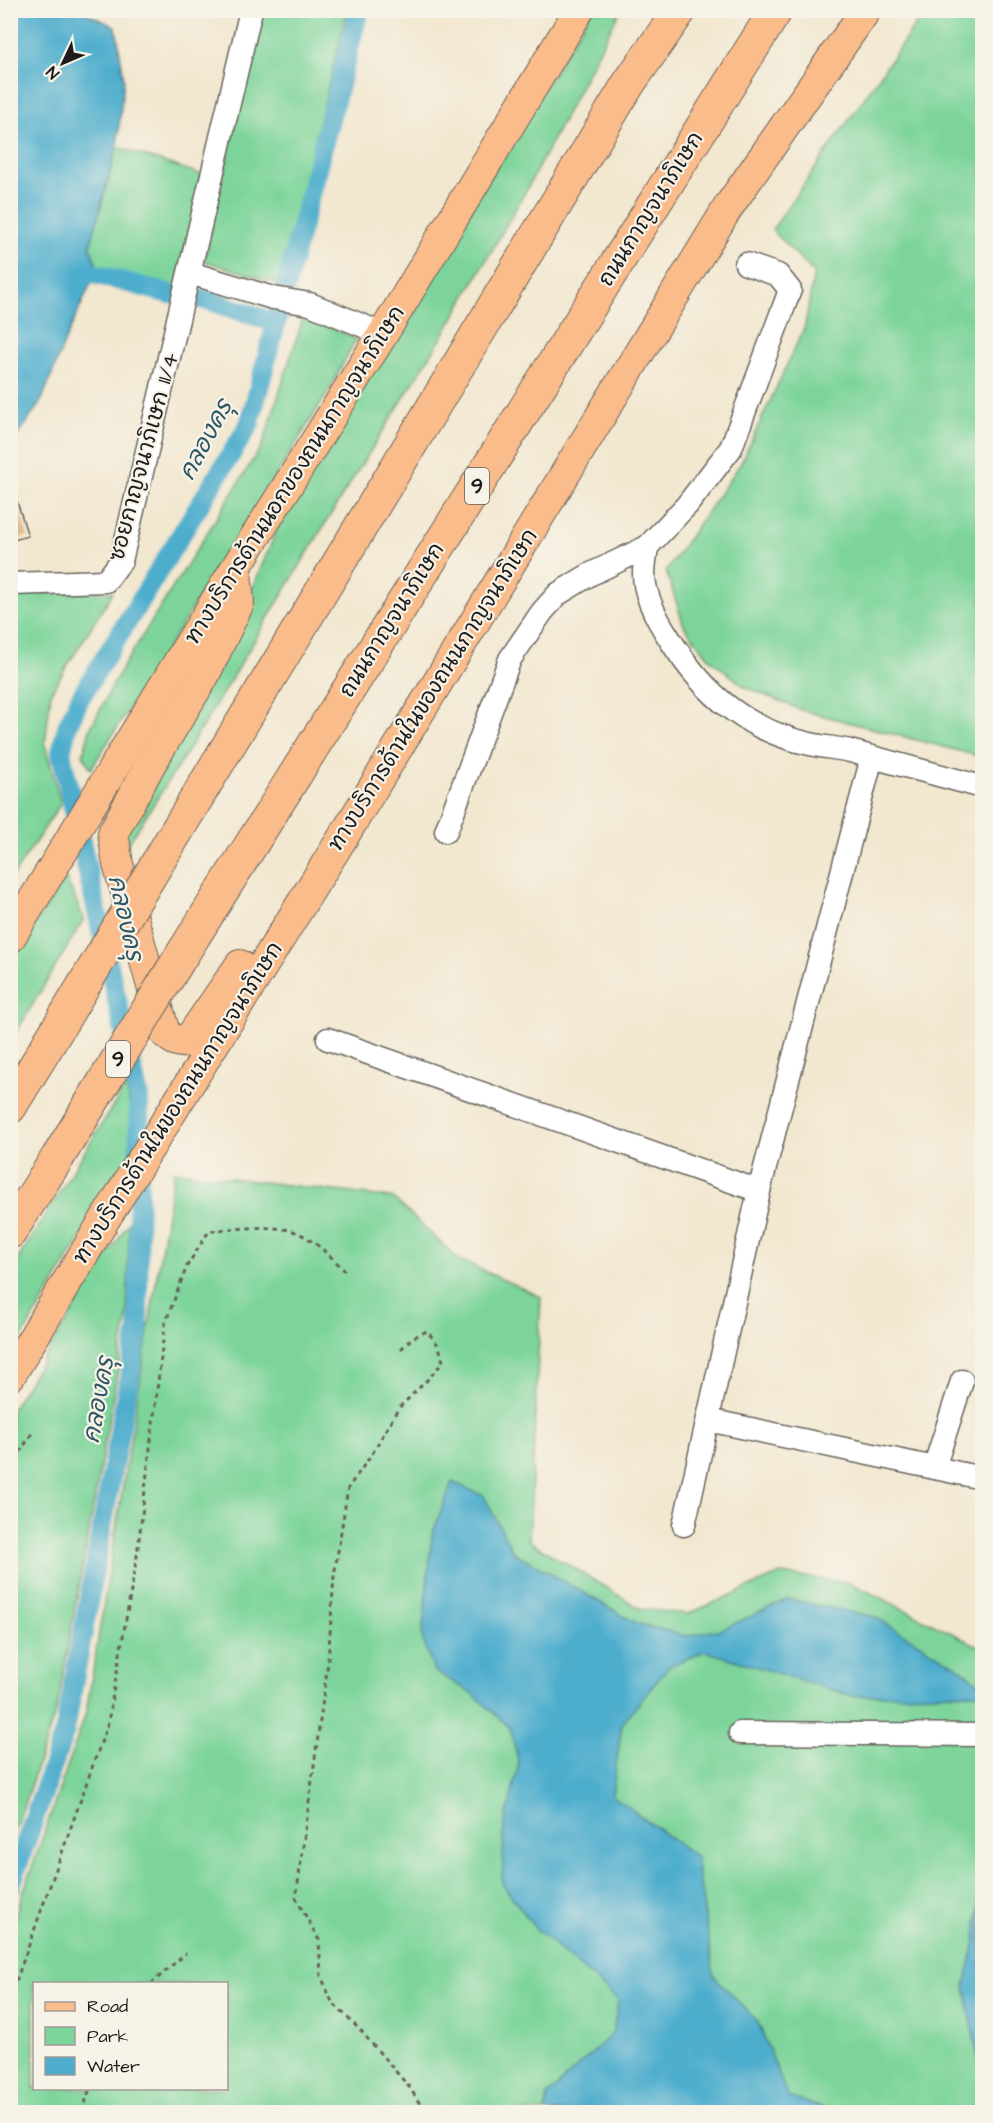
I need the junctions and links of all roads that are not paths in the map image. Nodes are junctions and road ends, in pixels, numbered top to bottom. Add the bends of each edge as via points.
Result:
1 (250, 10) edge
2 (579, 10) edge
3 (662, 10) edge
4 (680, 10) edge
5 (776, 10) edge
6 (866, 10) edge
7 (629, 83) junction
8 (746, 264) dead end
9 (190, 273) junction
10 (383, 334) junction
11 (647, 547) junction
12 (235, 569) junction
13 (10, 584) edge
14 (872, 757) junction
15 (982, 787) edge
16 (348, 829) junction
17 (446, 831) dead end
18 (10, 938) edge
19 (328, 1039) dead end
20 (10, 1107) edge
21 (759, 1191) junction
22 (10, 1232) edge
23 (10, 1376) edge
24 (962, 1381) dead end
25 (708, 1420) junction
26 (934, 1468) junction
27 (982, 1478) edge
28 (684, 1525) dead end
29 (740, 1733) dead end
30 (982, 1735) edge

1 - 9 street, ซอยกาญจนาภิเษก 11/4
2 - 10 main road, ทางบริการด้านนอกของถนนกาญจนาภิเษก
3 - 7 highway
4 - 7 highway
5 - 22 highway, ถนนกาญจนาภิเษก / 9, bridge
6 - 16 main road, ทางบริการด้านในของถนนกาญจนาภิเษก via 729,206
7 - 20 highway, bridge
8 - 11 street via 778,275 790,290 786,302 731,448 687,505
9 - 10 street via 273,298 310,304
9 - 13 street, ซอยกาญจนาภิเษก 11/4 via 121,561 106,581
10 - 12 main road, ทางบริการด้านนอกของถนนกาญจนาภิเษก
11 - 14 street via 644,576 664,631 686,664 718,700 773,733
11 - 17 street via 558,594 542,612 510,659
12 - 16 main road via 239,603 204,676 113,833 165,1033 174,1041 187,1041 277,909
12 - 18 main road, ทางบริการด้านนอกของถนนกาญจนาภิเษก
14 - 15 street
14 - 21 street
16 - 23 main road, ทางบริการด้านในของถนนกาญจนาภิเษก
19 - 21 street
21 - 25 street
24 - 26 street
25 - 26 street
25 - 28 street
26 - 27 street
29 - 30 street

